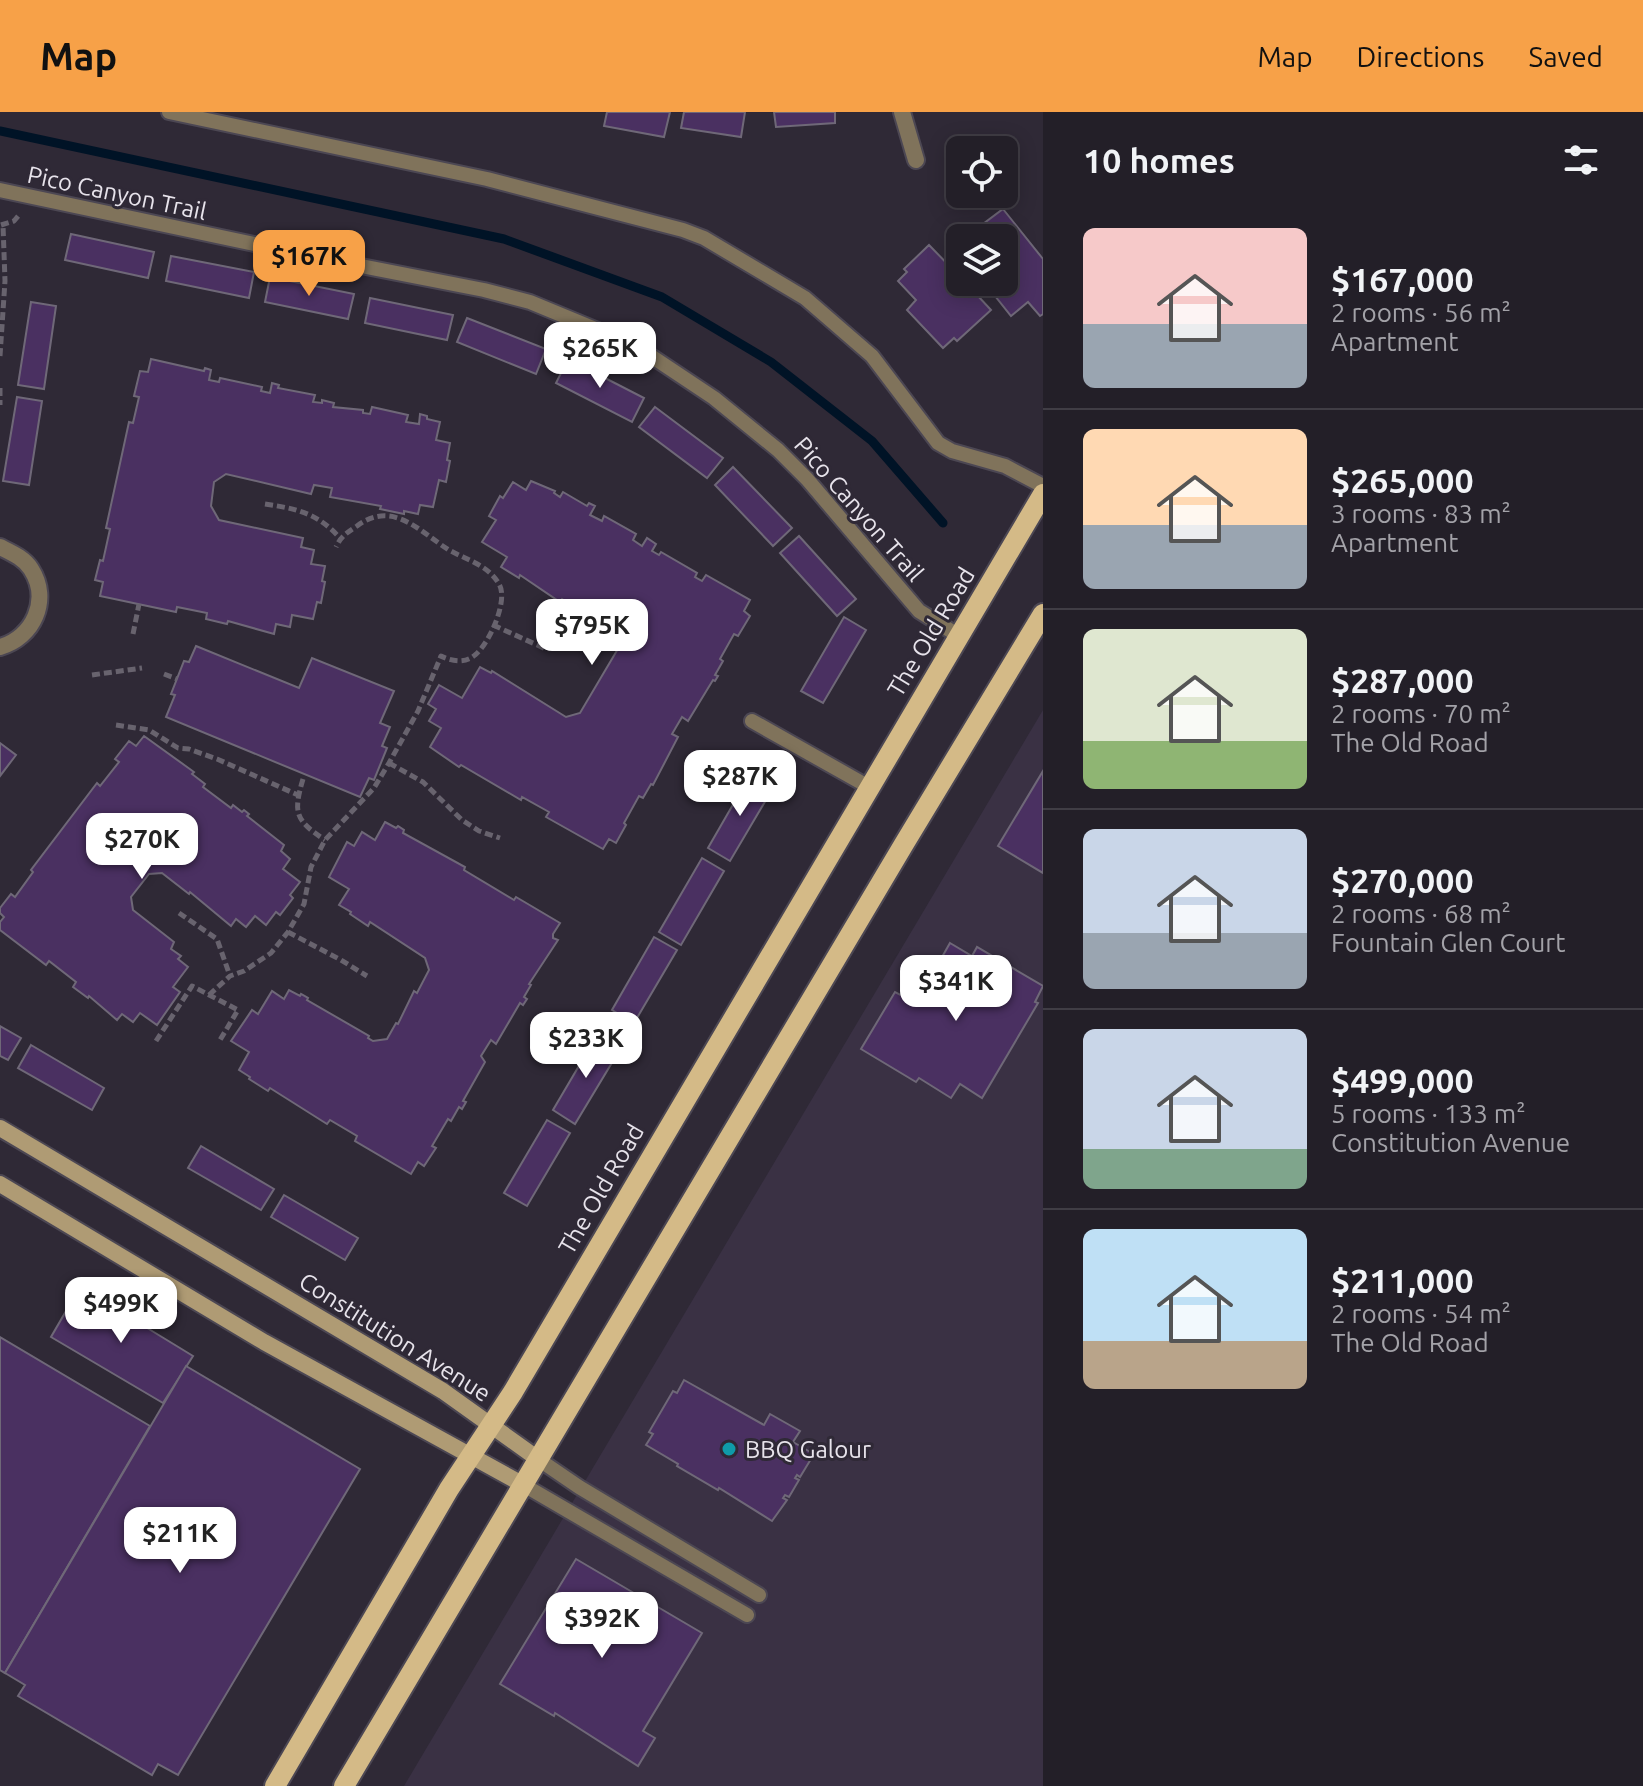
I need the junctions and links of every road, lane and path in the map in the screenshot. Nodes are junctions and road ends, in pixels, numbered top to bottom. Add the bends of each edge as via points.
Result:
1 (169, 112) edge
2 (902, 112) edge
3 (916, 160) dead end
4 (0, 190) edge
5 (3, 225) dead end
6 (0, 356) edge
7 (0, 388) edge
8 (0, 405) edge
9 (1043, 486) edge
10 (1043, 494) edge
11 (265, 504) dead end
12 (340, 538) junction
13 (0, 547) edge
14 (336, 547) dead end
15 (139, 604) dead end
16 (1043, 614) edge
17 (493, 625) junction
18 (133, 634) dead end
19 (959, 636) junction
20 (0, 647) edge
21 (546, 649) dead end
22 (142, 668) dead end
23 (164, 674) dead end
24 (92, 675) dead end
25 (177, 679) dead end
26 (752, 721) dead end
27 (116, 725) dead end
28 (389, 763) junction
29 (303, 779) dead end
30 (869, 787) junction
31 (298, 795) junction
32 (500, 838) dead end
33 (325, 840) junction
34 (179, 913) dead end
35 (288, 932) junction
36 (230, 976) junction
37 (367, 976) dead end
38 (209, 995) junction
39 (220, 1040) dead end
40 (156, 1041) dead end
41 (0, 1128) edge
42 (0, 1184) edge
43 (492, 1425) junction
44 (470, 1455) junction
45 (538, 1459) junction
46 (522, 1484) junction
47 (759, 1595) dead end
48 (747, 1615) dead end
49 (275, 1786) edge
50 (344, 1786) edge

1 - 9 lane via 487,179 704,238 805,298 872,356 938,443 1005,466
2 - 3 street
4 - 19 lane, Pico Canyon Trail via 484,290 553,310 617,338 703,391 778,450 919,611
5 - 6 path
7 - 8 path
10 - 19 main road, The Old Road
11 - 12 path via 325,521
12 - 14 path
12 - 17 path via 366,519 405,519 420,527 487,570 501,586 503,602
13 - 20 street via 20,556 32,570 39,604 25,633
15 - 18 path
16 - 45 main road
17 - 21 path
17 - 28 path via 475,656 461,662 441,656
19 - 30 main road, The Old Road
22 - 24 path
23 - 25 path
26 - 30 lane
27 - 31 path via 149,730 178,748
28 - 32 path via 423,782 462,820
28 - 33 path via 374,788
29 - 31 path
30 - 43 main road, The Old Road
31 - 33 path via 303,824
33 - 35 path via 311,867 304,904
34 - 36 path via 217,939
35 - 36 path via 271,953
35 - 37 path
36 - 38 path
38 - 39 path via 238,1010
38 - 40 path via 192,986
41 - 43 main road, Constitution Avenue
42 - 44 main road via 264,1342
43 - 44 main road, The Old Road
43 - 45 main road, Constitution Avenue
44 - 46 main road
44 - 49 main road, The Old Road
45 - 46 main road
45 - 47 lane, Constitution Avenue
46 - 48 lane
46 - 50 main road

